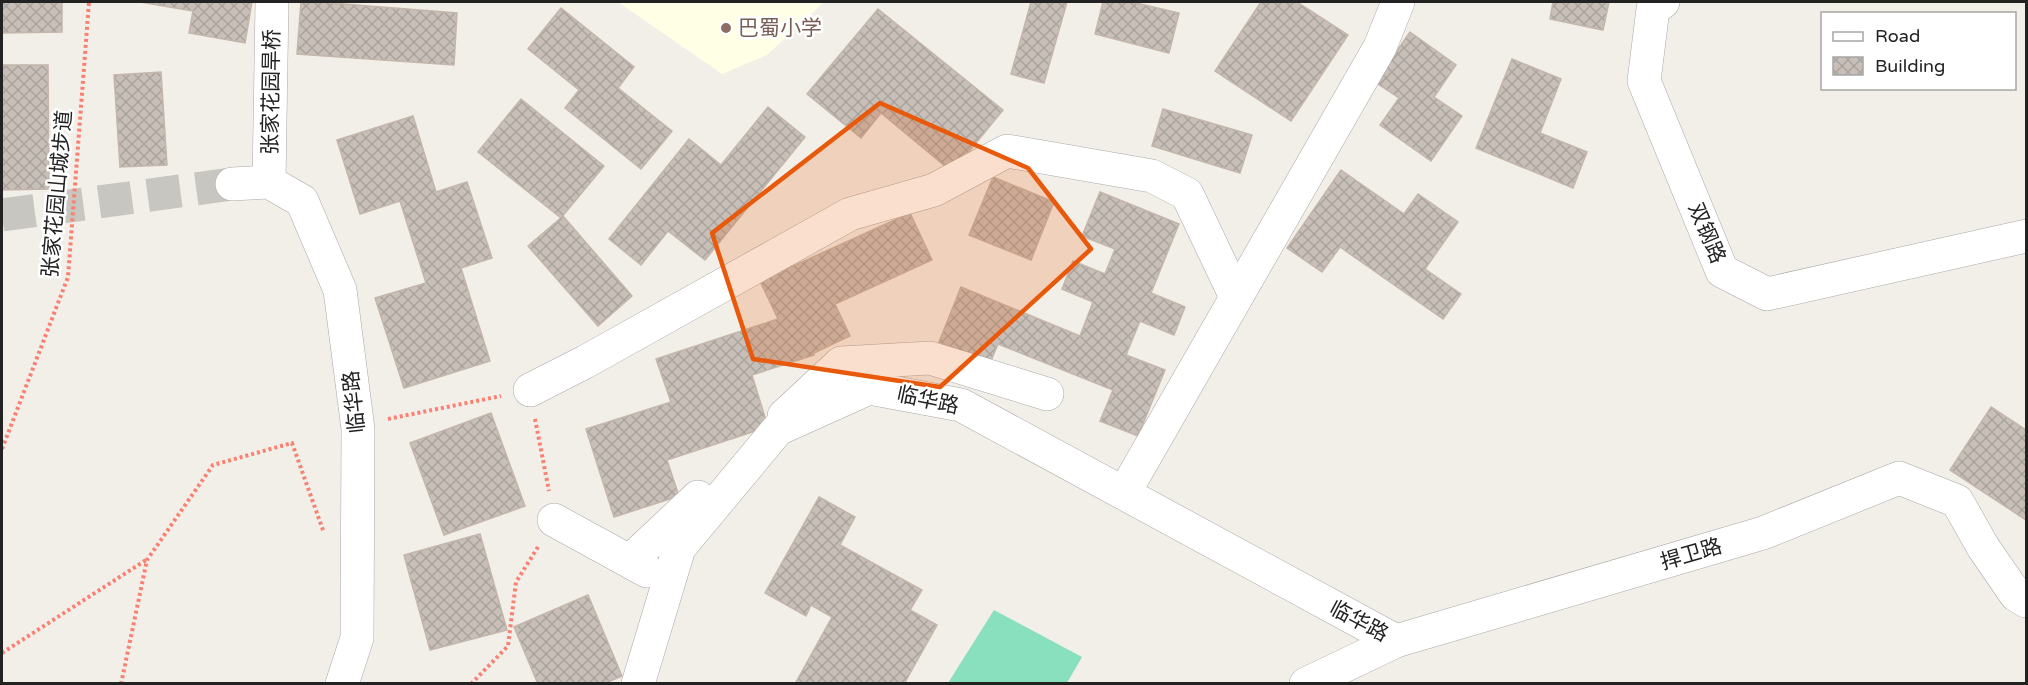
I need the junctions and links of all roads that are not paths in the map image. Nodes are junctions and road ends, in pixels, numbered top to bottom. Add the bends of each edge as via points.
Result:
1 (272, 2) edge
2 (1398, 2) edge
3 (1663, 2) edge
4 (269, 182) junction
5 (232, 184) tunnel mouth
6 (2026, 236) edge
7 (1236, 297) junction
8 (530, 390) road end
9 (1047, 394) dead end
10 (1124, 493) junction
11 (554, 520) road end
12 (630, 561) junction
13 (668, 583) junction
14 (2026, 601) edge
15 (1396, 641) junction
16 (342, 684) edge
17 (638, 684) edge
18 (1306, 684) edge

1 - 4 street, 张家花园旱桥
2 - 7 street via 1380,47
3 - 6 street, 双钢路 via 1653,9 1644,81 1722,271 1767,294
4 - 5 street
4 - 16 street, 临华路 via 302,201 340,290 358,425 357,638
7 - 8 street via 1187,194 1152,176 1006,151 934,190 850,214
7 - 10 street
9 - 12 street via 930,358 841,363
10 - 13 street, 临华路 via 961,405 869,388 778,429 679,548
10 - 15 street, 临华路
11 - 12 street
12 - 13 street
13 - 17 street, 临华路
14 - 15 street, 捍卫路 via 2016,595 1956,501 1899,478 1763,533
15 - 18 street, 捍卫路

